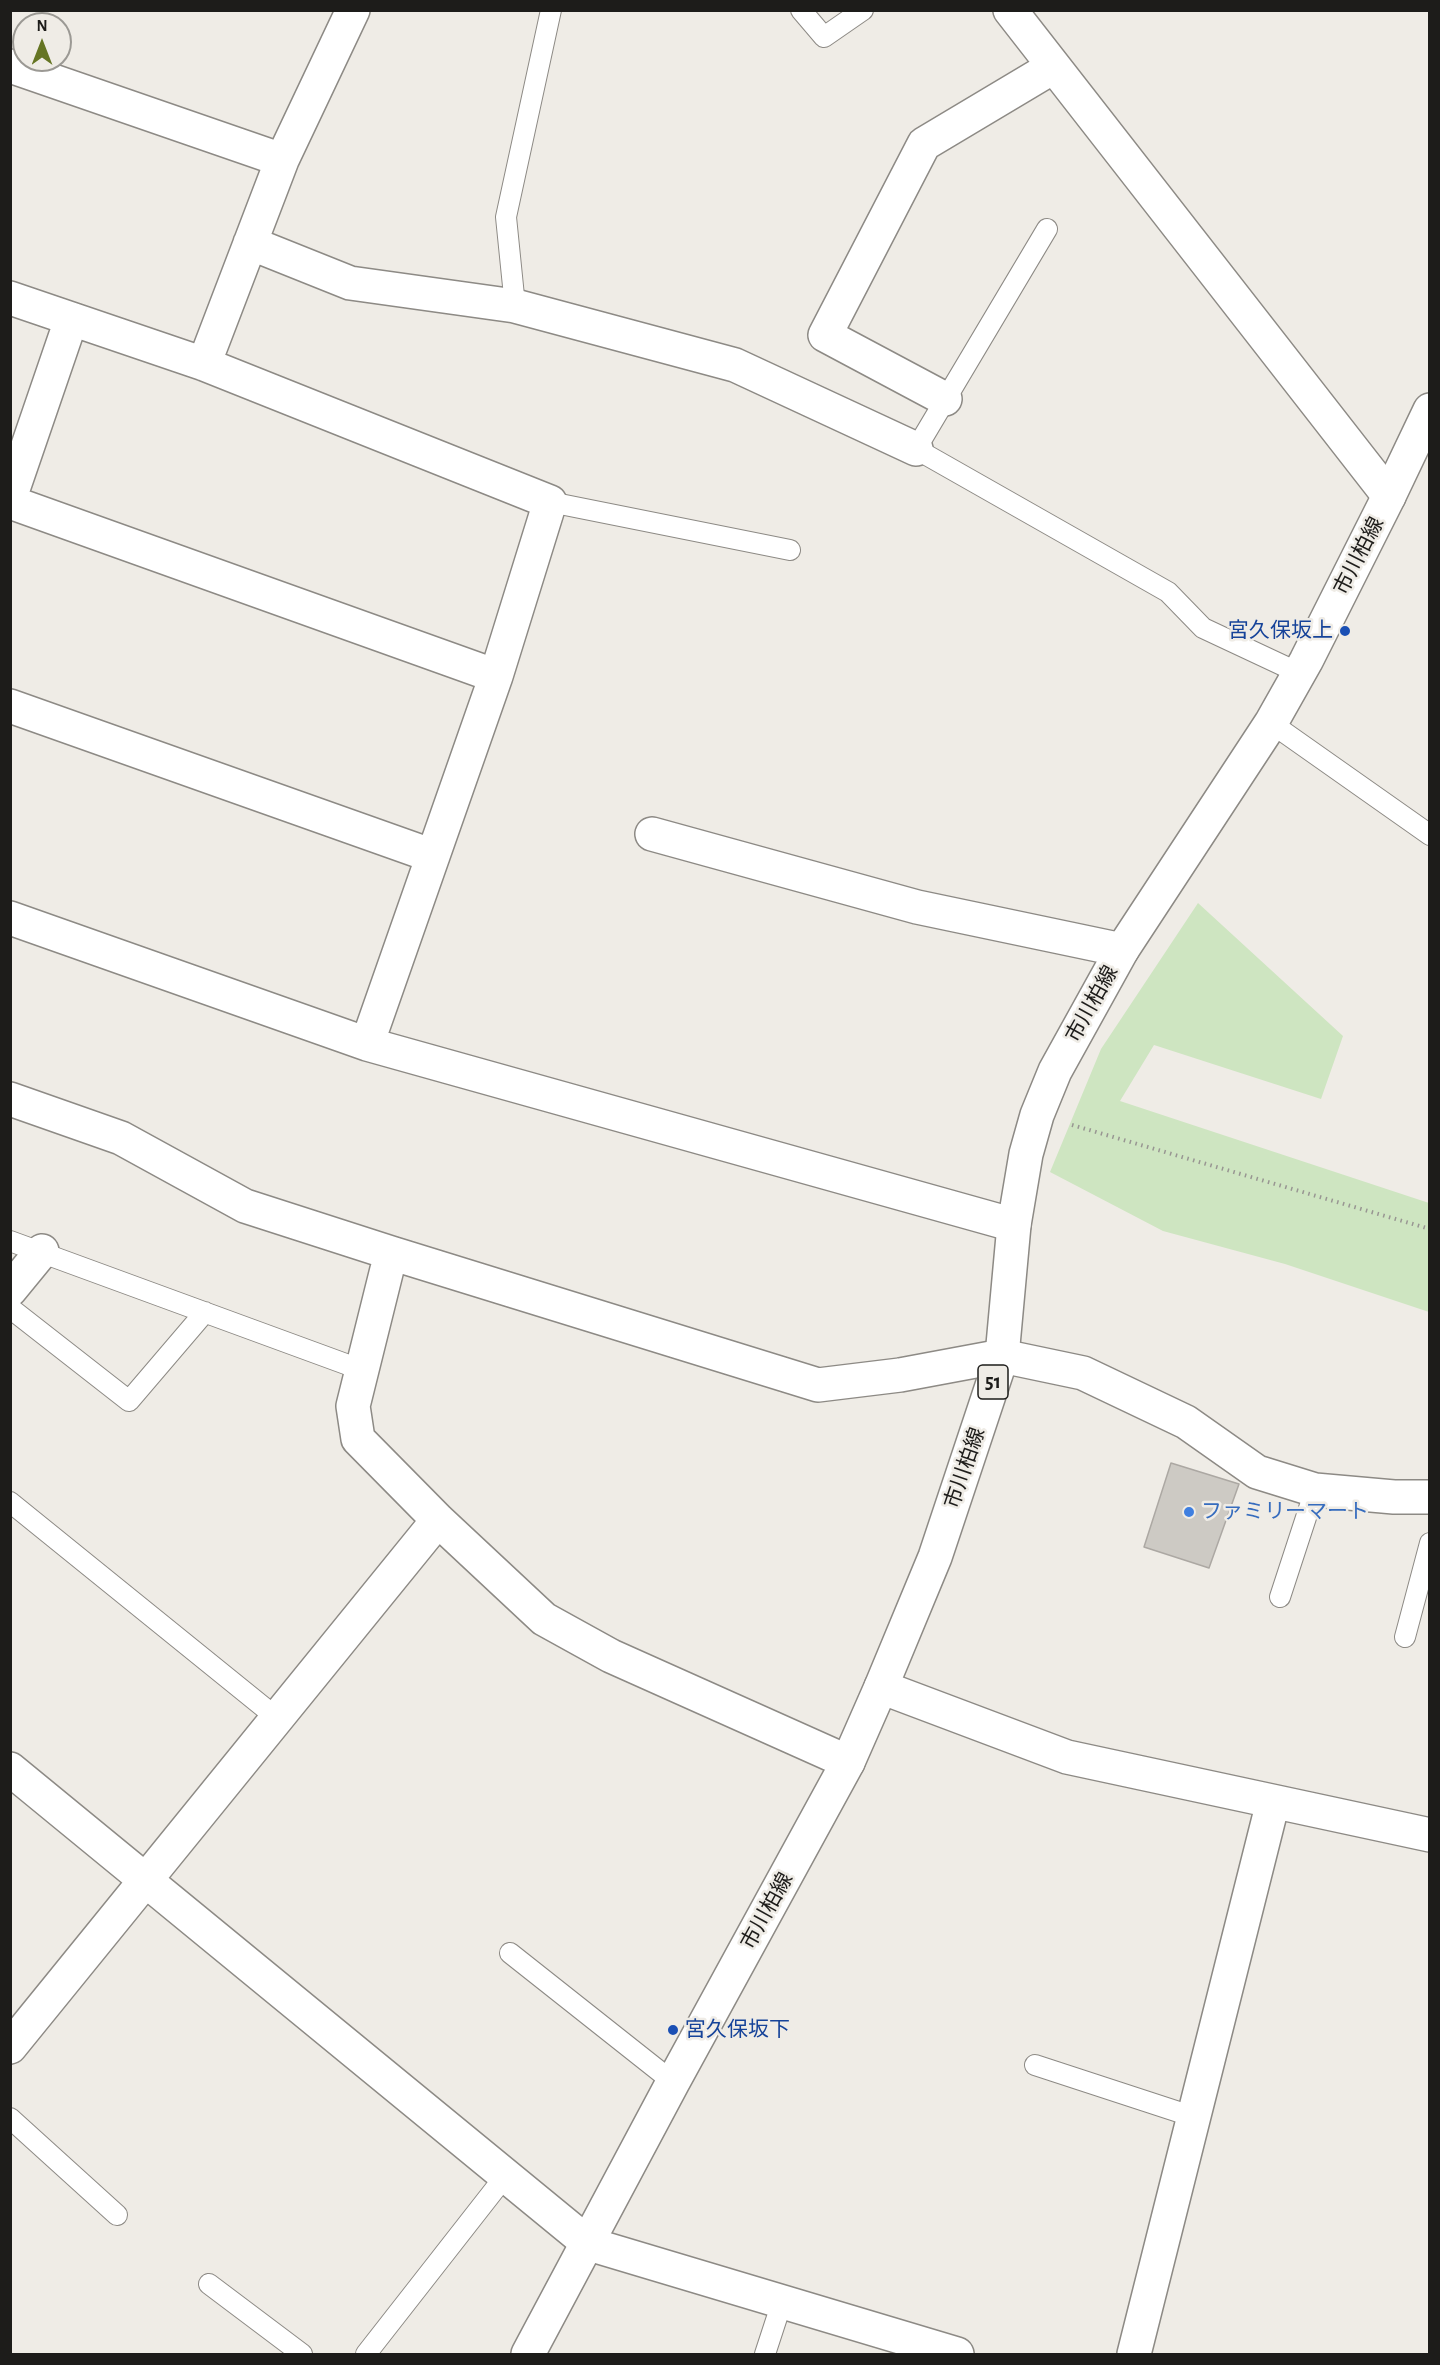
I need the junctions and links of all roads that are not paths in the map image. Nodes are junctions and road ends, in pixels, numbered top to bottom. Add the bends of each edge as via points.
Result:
1 (353, 10) edge
2 (551, 10) edge
3 (801, 10) edge
4 (863, 10) edge
5 (1010, 10) edge
6 (10, 66) edge
7 (1053, 67) junction
8 (282, 160) junction
9 (1047, 229) dead end
10 (250, 243) junction
11 (10, 298) edge
12 (515, 306) junction
13 (71, 320) junction
14 (204, 364) junction
15 (945, 399) junction
16 (1430, 410) edge
17 (916, 449) junction
18 (1389, 496) junction
19 (10, 500) edge
20 (550, 502) junction
21 (790, 550) dead end
22 (1299, 674) junction
23 (496, 676) junction
24 (10, 706) edge
25 (1271, 723) junction
26 (652, 834) dead end
27 (1430, 835) edge
28 (433, 855) junction
29 (10, 918) edge
30 (1122, 950) junction
31 (367, 1044) junction
32 (10, 1099) edge
33 (1014, 1225) junction
34 (10, 1241) edge
35 (42, 1251) junction
36 (391, 1253) junction
37 (10, 1290) edge
38 (10, 1308) edge
39 (205, 1312) junction
40 (1002, 1356) junction
41 (362, 1370) junction
42 (1315, 1490) junction
43 (1430, 1497) edge
44 (10, 1502) edge
45 (438, 1520) junction
46 (1430, 1543) edge
47 (1280, 1597) dead end
48 (1405, 1637) dead end
49 (881, 1687) junction
50 (277, 1718) junction
51 (848, 1762) junction
52 (10, 1769) edge
53 (1273, 1802) junction
54 (1430, 1835) edge
55 (146, 1880) junction
56 (510, 1953) dead end
57 (10, 2047) edge
58 (1035, 2065) dead end
59 (673, 2082) junction
60 (1194, 2117) junction
61 (10, 2118) edge
62 (506, 2175) junction
63 (117, 2215) dead end
64 (588, 2244) junction
65 (209, 2284) dead end
66 (782, 2302) junction
67 (913, 2348) edge
68 (302, 2355) edge
69 (366, 2355) edge
70 (528, 2355) edge
71 (765, 2355) edge
72 (957, 2355) edge
73 (1134, 2355) edge

1 - 8 street
2 - 12 lane via 506,217
3 - 4 lane via 824,37
5 - 7 street
6 - 8 street
7 - 15 street via 924,144 825,336
7 - 18 street
8 - 10 street
9 - 15 lane
10 - 12 street via 350,283
10 - 14 street
11 - 13 street
12 - 17 street via 735,365
13 - 14 street
13 - 19 street
14 - 20 street
15 - 17 lane
16 - 18 street, 市川柏線 / 51
17 - 22 lane via 1168,592 1203,628
18 - 22 street, 市川柏線 / 51
19 - 23 street
20 - 21 lane
20 - 23 street
22 - 25 street, 市川柏線 / 51
23 - 28 street
24 - 28 street
25 - 27 lane
25 - 30 street, 市川柏線 / 51
26 - 30 street via 917,907
28 - 31 street
29 - 31 street
30 - 33 street, 市川柏線 / 51 via 1054,1071 1026,1154
31 - 33 street
32 - 36 street via 121,1138 245,1206
33 - 40 street, 市川柏線 / 51
34 - 35 lane
35 - 37 street
35 - 39 lane
36 - 40 street via 818,1385
36 - 41 street
38 - 39 lane via 129,1401
39 - 41 lane
40 - 42 street via 1083,1373 1186,1422 1257,1472
40 - 49 street, 市川柏線 / 51 via 935,1557
41 - 45 street via 353,1406 358,1439
42 - 43 street
42 - 47 lane
44 - 50 lane
45 - 50 street
45 - 51 street via 544,1619 612,1656
46 - 48 lane
49 - 51 street, 市川柏線 / 51
49 - 53 street via 1067,1758
50 - 55 street
51 - 59 street, 市川柏線 / 51
52 - 55 street
53 - 54 street
53 - 60 street
55 - 57 street
55 - 62 street
56 - 59 lane
58 - 60 lane
59 - 64 street, 市川柏線 / 51
60 - 73 street
61 - 63 lane
62 - 64 street
62 - 69 lane
64 - 66 street
64 - 70 street, 市川柏線 / 51
65 - 68 lane
66 - 67 street
66 - 71 lane
67 - 72 street

